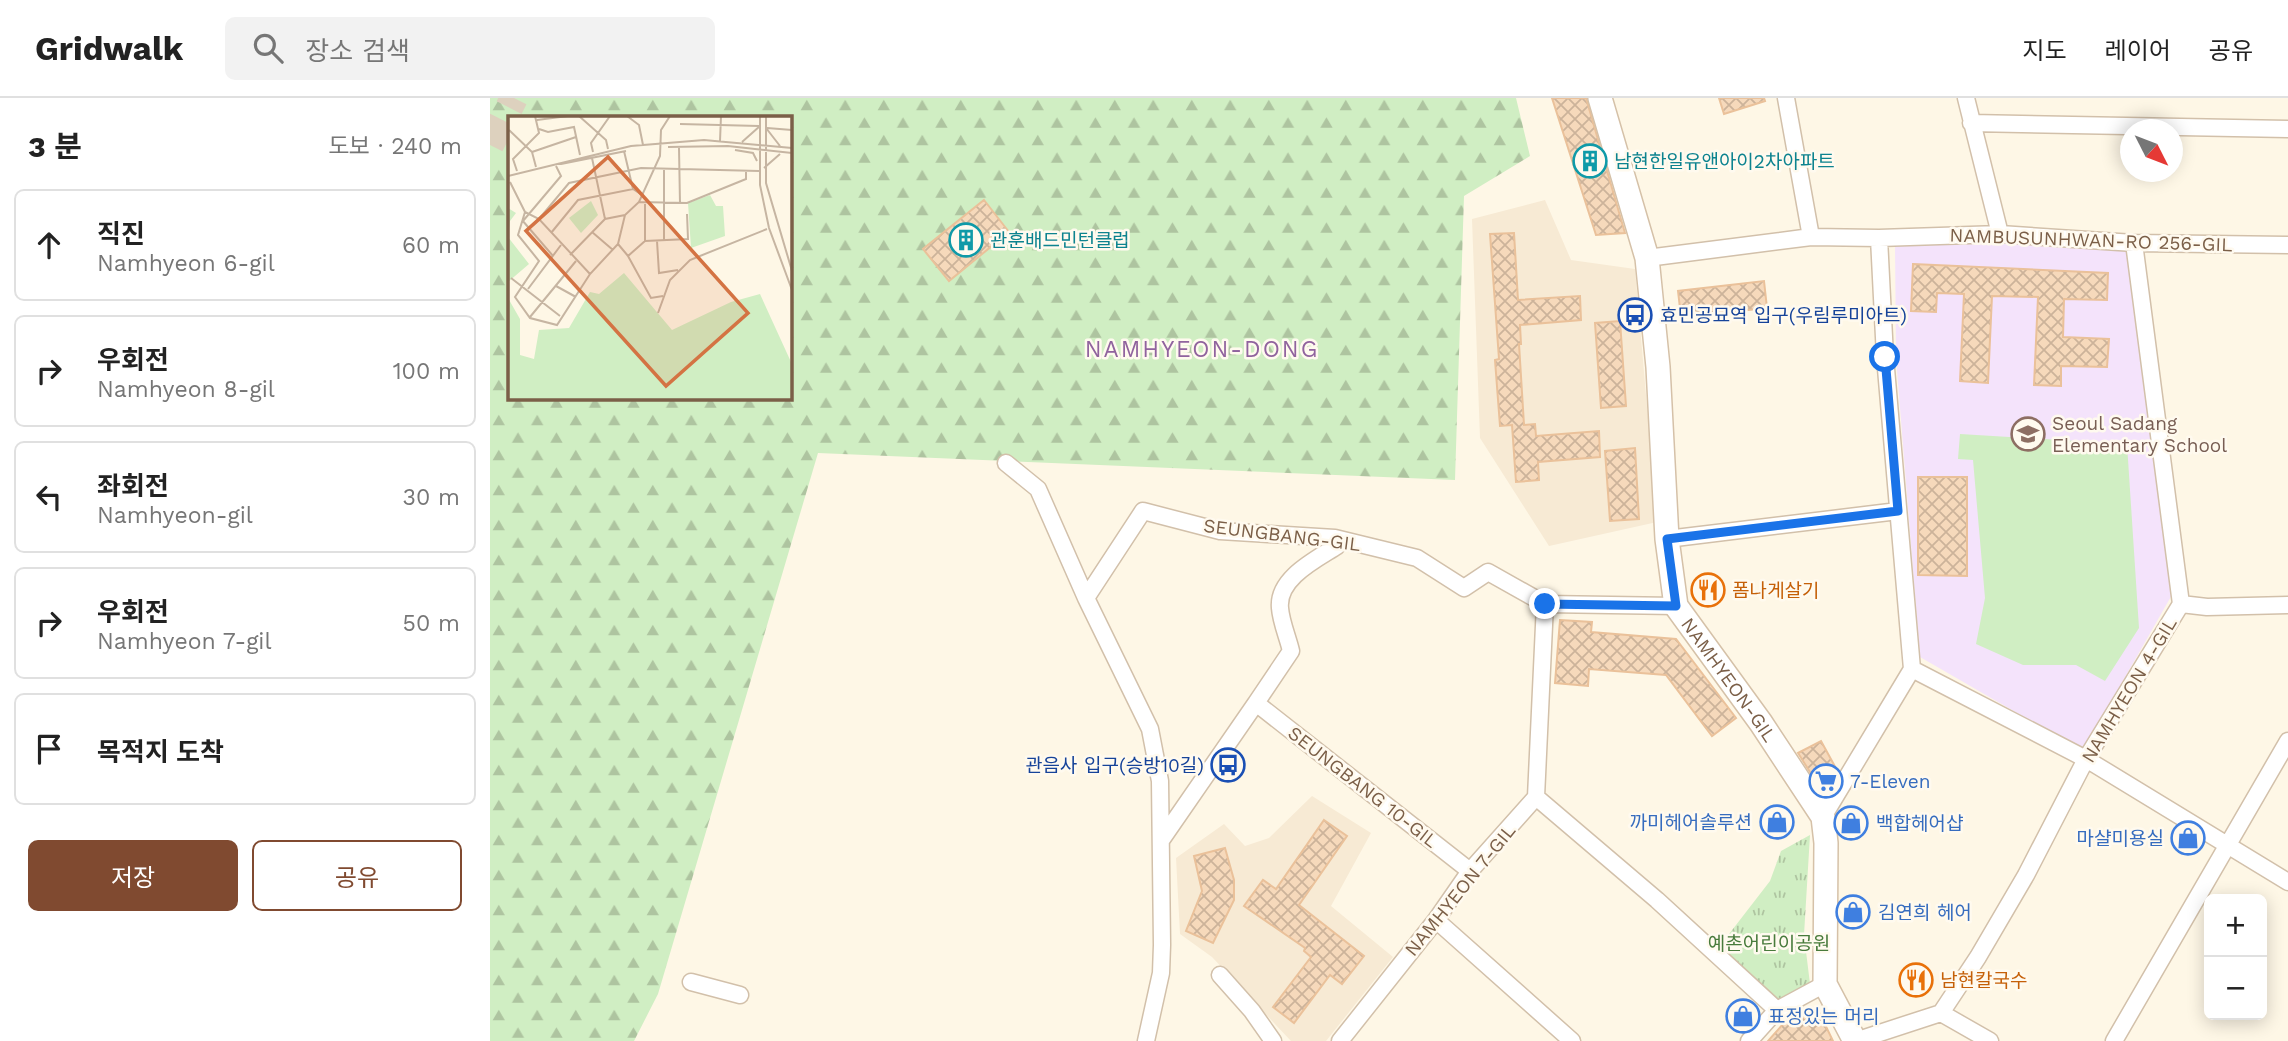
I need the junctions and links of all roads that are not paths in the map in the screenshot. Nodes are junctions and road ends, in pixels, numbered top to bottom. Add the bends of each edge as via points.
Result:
1 (1600, 98) edge
2 (1786, 98) edge
3 (1966, 98) edge
4 (1971, 123) junction
5 (2288, 129) edge
6 (2000, 234) junction
7 (1811, 237) junction
8 (1879, 238) junction
9 (2134, 243) junction
10 (2288, 245) edge
11 (1647, 258) junction
12 (1006, 463) dead end
13 (1898, 511) junction
14 (1667, 539) junction
15 (1337, 546) dead end
16 (1086, 598) junction
17 (1545, 604) junction
18 (2181, 604) junction
19 (2288, 604) edge
20 (1676, 606) junction
21 (1912, 669) junction
22 (1256, 703) junction
23 (2288, 741) edge
24 (2086, 759) junction
25 (1536, 797) junction
26 (1823, 817) junction
27 (1162, 839) junction
28 (2226, 845) junction
29 (1470, 871) junction
30 (2288, 882) edge
31 (1436, 920) junction
32 (1220, 975) dead end
33 (691, 982) dead end
34 (1825, 984) junction
35 (740, 995) dead end
36 (1777, 1010) junction
37 (1941, 1013) junction
38 (1146, 1041) edge
39 (1273, 1041) edge
40 (1340, 1041) edge
41 (1572, 1041) edge
42 (1749, 1041) edge
43 (1855, 1041) edge
44 (1990, 1041) edge
45 (2114, 1041) edge

1 - 11 street, NAMHYEON-GIL
2 - 7 street
3 - 4 street
4 - 5 street
4 - 6 street
6 - 8 street, NAMBUSUNHWAN-RO 256-GIL
6 - 9 street, NAMBUSUNHWAN-RO 256-GIL
7 - 8 street, NAMBUSUNHWAN-RO 256-GIL
7 - 11 street, NAMBUSUNHWAN-RO 256-GIL
8 - 13 street
9 - 10 street, NAMBUSUNHWAN-RO 256-GIL
9 - 18 street, NAMHYEON 4-GIL
11 - 14 street, NAMHYEON-GIL
12 - 16 street via 1038,489
13 - 14 street
13 - 21 street
14 - 20 street, NAMHYEON-GIL
15 - 22 street via 1295,573 1282,596 1280,611 1292,651
16 - 17 street, SEUNGBANG-GIL via 1143,511 1220,531 1358,543 1417,558 1464,588 1488,572
16 - 27 street via 1150,729 1160,780
17 - 20 street
17 - 25 street
18 - 19 street
18 - 24 street, NAMHYEON 4-GIL
20 - 26 street, NAMHYEON-GIL
21 - 24 street
21 - 26 street
22 - 27 street
22 - 29 street, SEUNGBANG 10-GIL
23 - 28 street
24 - 28 street
24 - 37 street, NAMHYEON 4-GIL via 2025,875
25 - 29 street, NAMHYEON 7-GIL
25 - 36 street
26 - 34 street, NAMHYEON-GIL
27 - 38 street via 1161,973
28 - 30 street
28 - 45 street
29 - 31 street, NAMHYEON 7-GIL
31 - 40 street, NAMHYEON 7-GIL
31 - 41 street
32 - 39 street
33 - 35 street
34 - 36 street
34 - 43 street, NAMHYEON-GIL
36 - 42 street
37 - 43 street
37 - 44 street

